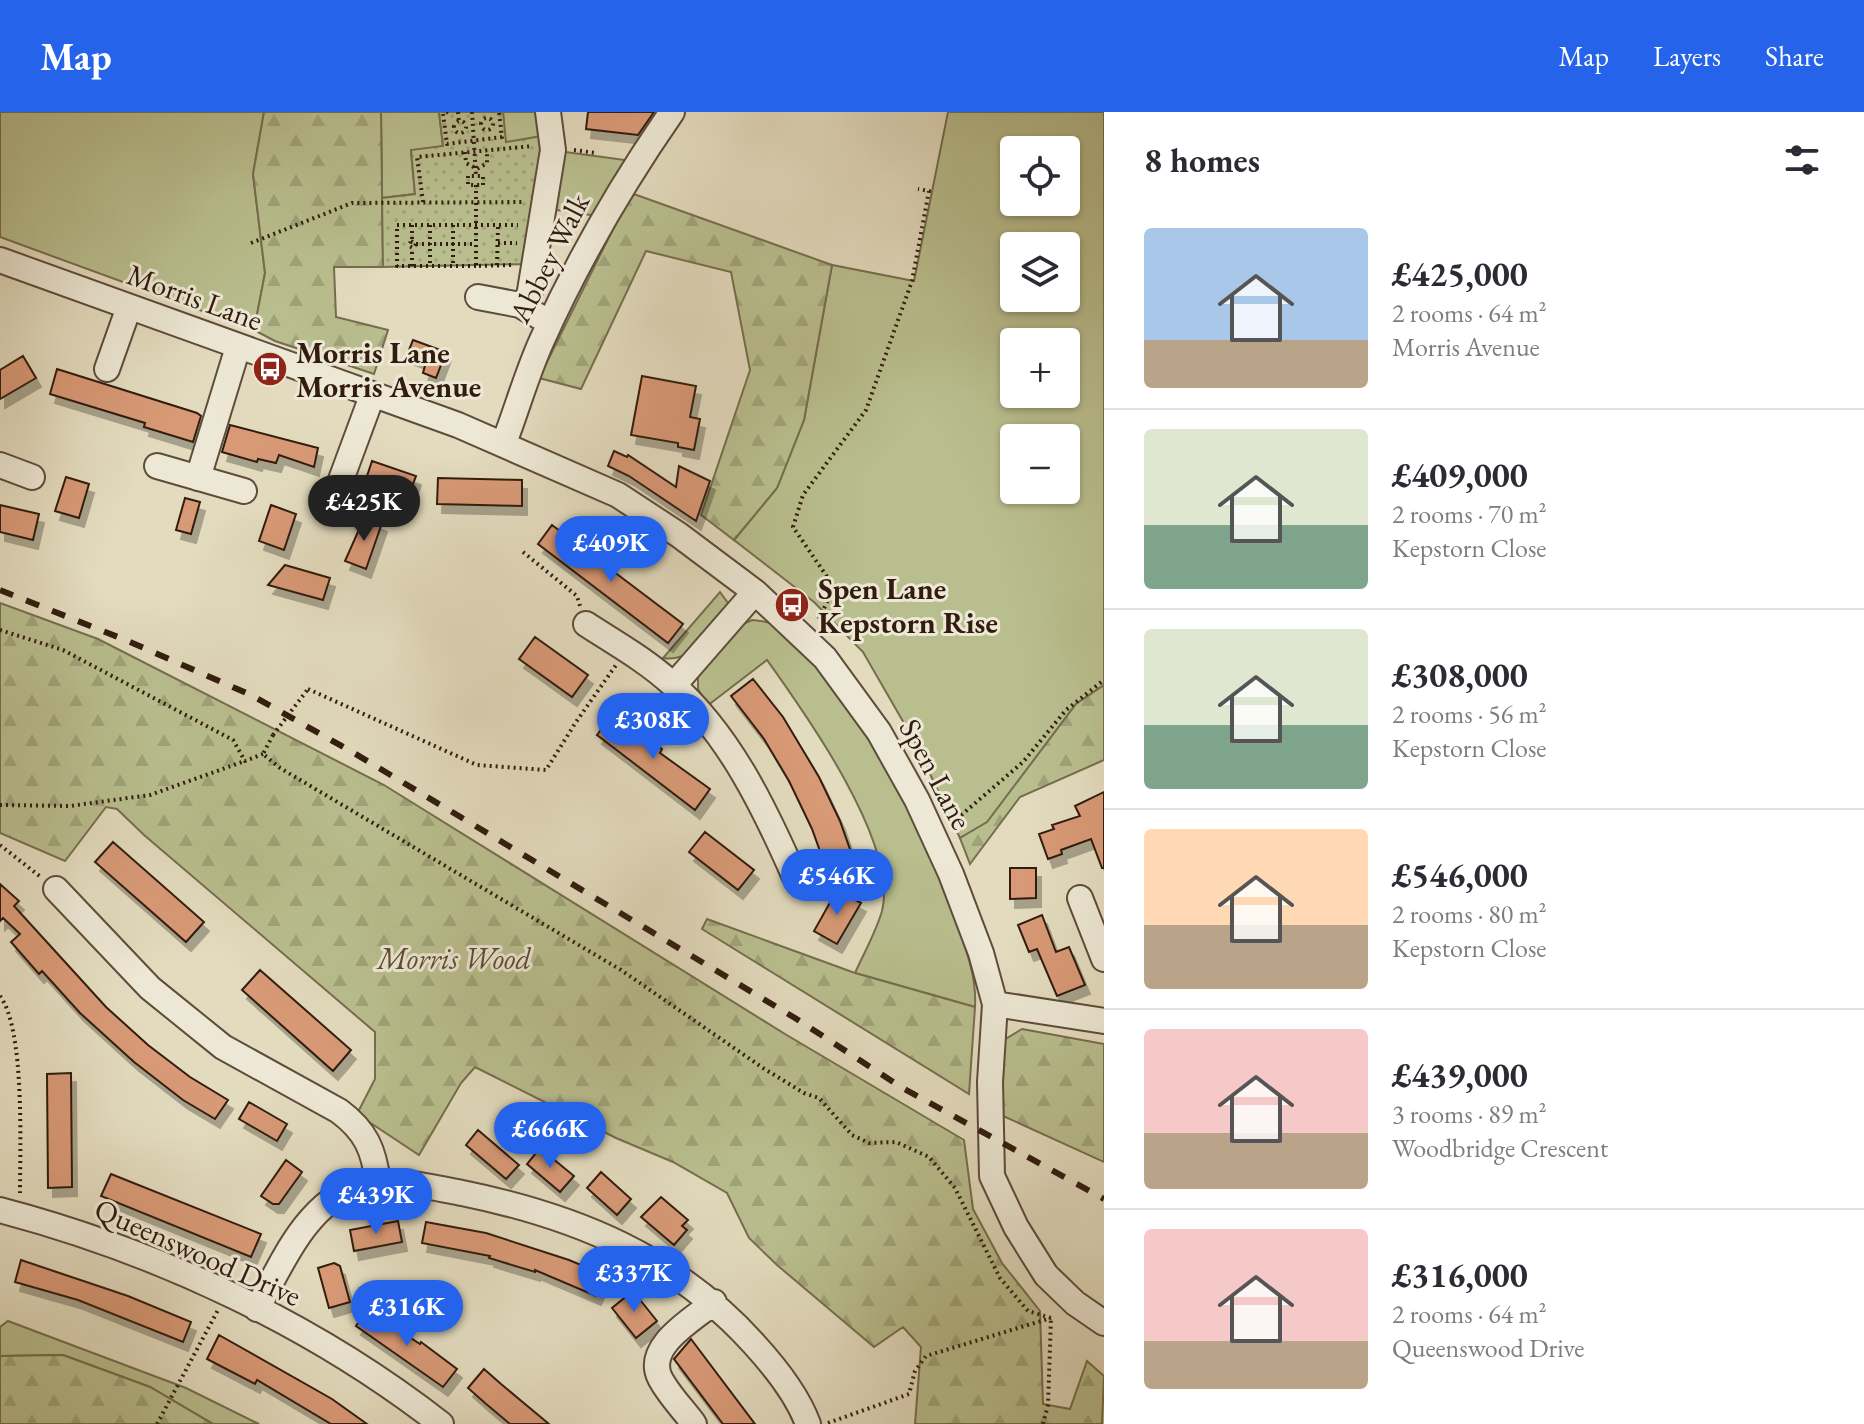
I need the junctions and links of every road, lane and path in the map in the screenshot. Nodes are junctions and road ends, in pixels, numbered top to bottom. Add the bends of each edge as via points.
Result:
1 (448, 112) edge
2 (458, 112) edge
3 (472, 112) edge
4 (486, 112) edge
5 (499, 112) edge
6 (548, 112) edge
7 (672, 112) edge
8 (487, 119) junction
9 (459, 122) junction
10 (501, 123) junction
11 (482, 124) junction
12 (493, 124) junction
13 (474, 126) junction
14 (454, 127) junction
15 (465, 127) junction
16 (445, 128) junction
17 (488, 129) junction
18 (460, 133) junction
19 (489, 139) junction
20 (475, 141) junction
21 (461, 142) junction
22 (552, 144) junction
23 (487, 150) junction
24 (477, 151) junction
25 (465, 152) junction
26 (477, 169) junction
27 (918, 189) dead end
28 (423, 202) junction
29 (476, 202) junction
30 (528, 202) dead end
31 (412, 225) junction
32 (430, 225) junction
33 (453, 225) junction
34 (476, 225) junction
35 (498, 225) junction
36 (251, 243) dead end
37 (498, 243) junction
38 (397, 244) junction
39 (412, 244) junction
40 (453, 244) junction
41 (476, 244) junction
42 (520, 244) junction
43 (430, 245) junction
44 (519, 254) dead end
45 (0, 260) edge
46 (497, 265) junction
47 (518, 265) dead end
48 (412, 266) junction
49 (430, 266) junction
50 (453, 266) junction
51 (476, 266) junction
52 (478, 297) dead end
53 (129, 307) junction
54 (527, 309) junction
55 (550, 323) junction
56 (238, 347) junction
57 (107, 369) dead end
58 (372, 396) junction
59 (458, 425) joint
60 (504, 443) junction
61 (0, 465) edge
62 (157, 466) dead end
63 (32, 477) dead end
64 (198, 478) junction
65 (244, 491) dead end
66 (329, 512) dead end
67 (523, 552) dead end
68 (755, 592) junction
69 (819, 619) dead end
70 (586, 624) joint
71 (0, 630) edge
72 (626, 650) junction
73 (1104, 680) edge
74 (674, 685) junction
75 (263, 754) junction
76 (245, 761) junction
77 (0, 805) edge
78 (952, 823) dead end
79 (0, 845) edge
80 (794, 875) dead end
81 (56, 889) joint
82 (1076, 892) dead end
83 (1104, 959) edge
84 (0, 996) edge
85 (995, 1004) junction
86 (1104, 1021) edge
87 (378, 1183) junction
88 (10, 1213) edge
89 (226, 1294) junction
90 (714, 1302) junction
91 (257, 1309) junction
92 (1051, 1318) junction
93 (1104, 1323) edge
94 (157, 1424) edge
95 (441, 1424) edge
96 (694, 1424) edge
97 (808, 1424) edge
98 (826, 1424) edge
99 (1043, 1424) edge

1 - 16 path via 443,113
2 - 9 path
3 - 13 path
4 - 8 path
5 - 10 path
6 - 22 street
7 - 55 street, Abbey Walk via 608,210
8 - 11 path
8 - 12 path
9 - 14 path
9 - 15 path
10 - 12 path
10 - 19 path via 502,137
11 - 13 path
11 - 17 path
12 - 17 path
13 - 15 path
13 - 20 path
14 - 16 path
14 - 18 path
15 - 18 path
16 - 21 path via 447,144
17 - 19 path
18 - 21 path
19 - 20 path
20 - 21 path
20 - 24 path
22 - 23 path
22 - 54 street
23 - 24 path
23 - 26 path via 487,163
24 - 25 path
24 - 26 path
25 - 26 path via 466,163
25 - 28 path via 417,157
26 - 29 path via 476,176 468,176 468,185 476,185
27 - 69 path via 929,191 912,281 866,410 803,495 793,527 834,587
28 - 29 path
28 - 36 path via 352,203
29 - 30 path
29 - 34 path
31 - 32 path
31 - 38 path via 397,225
31 - 39 path
32 - 33 path
32 - 43 path
33 - 34 path
33 - 40 path
34 - 35 path
34 - 41 path
35 - 37 path
35 - 42 path via 521,225
37 - 42 path
37 - 46 path
38 - 39 path
38 - 48 path via 397,266
39 - 43 path
39 - 48 path
40 - 41 path
40 - 43 path
40 - 50 path
41 - 51 path
42 - 44 path
43 - 49 path
45 - 53 street, Morris Lane
46 - 47 path
46 - 51 path
48 - 49 path
49 - 50 path
50 - 51 path
52 - 54 street
53 - 56 street, Morris Lane
53 - 57 street
54 - 55 street
55 - 60 street, Abbey Walk
56 - 58 street, Morris Lane
56 - 64 street
58 - 59 street, Morris Lane
58 - 66 street
59 - 60 street, Spen Lane
60 - 68 street, Spen Lane via 618,495
61 - 63 street
62 - 64 street
64 - 65 street
67 - 70 path via 577,596
68 - 74 street
68 - 85 street, Spen Lane via 825,658 879,732 951,874
70 - 72 street
71 - 76 path via 63,650 190,717 233,740
72 - 74 street
72 - 75 path, bridge via 546,770 477,765 308,689
73 - 78 path via 1066,710 1023,762
74 - 80 street via 737,764
75 - 76 path
75 - 92 path via 621,970 763,1068 819,1098 852,1135 869,1143 896,1142 929,1157 955,1188 1000,1278 1028,1311
76 - 77 path via 150,795 70,806
79 - 81 path
81 - 87 street via 150,988 223,1047 356,1124 374,1155
82 - 83 street
84 - 88 path via 8,1007 18,1071
85 - 86 street
85 - 93 street, Spen Lane via 992,1176 1046,1275
87 - 90 street via 445,1189 556,1218 643,1254
87 - 91 street via 358,1186 319,1212 288,1251
88 - 89 street, Queenswood Drive via 150,1259
89 - 91 street, Queenswood Drive
89 - 94 path
90 - 96 street via 667,1342 657,1359 660,1379
90 - 97 street via 773,1365
91 - 95 street, Queenswood Drive via 373,1376
92 - 98 path via 926,1356 909,1394
92 - 99 path

